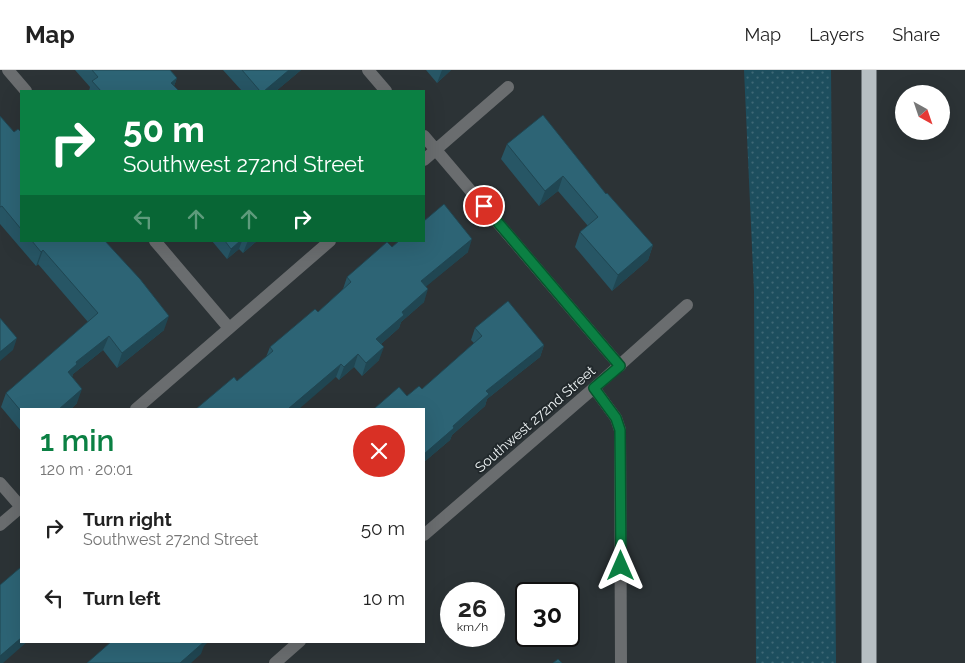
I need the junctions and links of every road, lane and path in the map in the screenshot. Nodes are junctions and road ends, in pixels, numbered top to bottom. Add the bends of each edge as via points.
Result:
1 (8, 70) edge
2 (368, 70) edge
3 (869, 70) edge
4 (508, 87) dead end
5 (25, 90) edge
6 (385, 90) edge
7 (425, 137) edge
8 (435, 150) junction
9 (425, 159) edge
10 (156, 242) edge
11 (329, 242) edge
12 (687, 305) dead end
13 (229, 328) junction
14 (620, 366) junction
15 (594, 388) junction
16 (137, 408) edge
17 (0, 482) edge
18 (20, 506) edge
19 (20, 508) edge
20 (0, 525) edge
21 (425, 534) edge
22 (298, 643) edge
23 (275, 663) edge
24 (621, 663) edge
25 (869, 663) edge

1 - 5 street
2 - 6 street
3 - 25 highway
4 - 8 street
7 - 8 street
8 - 9 street
8 - 14 street
10 - 13 street
11 - 13 street
12 - 14 street, Southwest 272nd Street
13 - 16 street
14 - 15 street, Southwest 272nd Street
15 - 21 street, Southwest 272nd Street
15 - 24 street via 616,418 620,430
17 - 18 street
19 - 20 street
22 - 23 street

